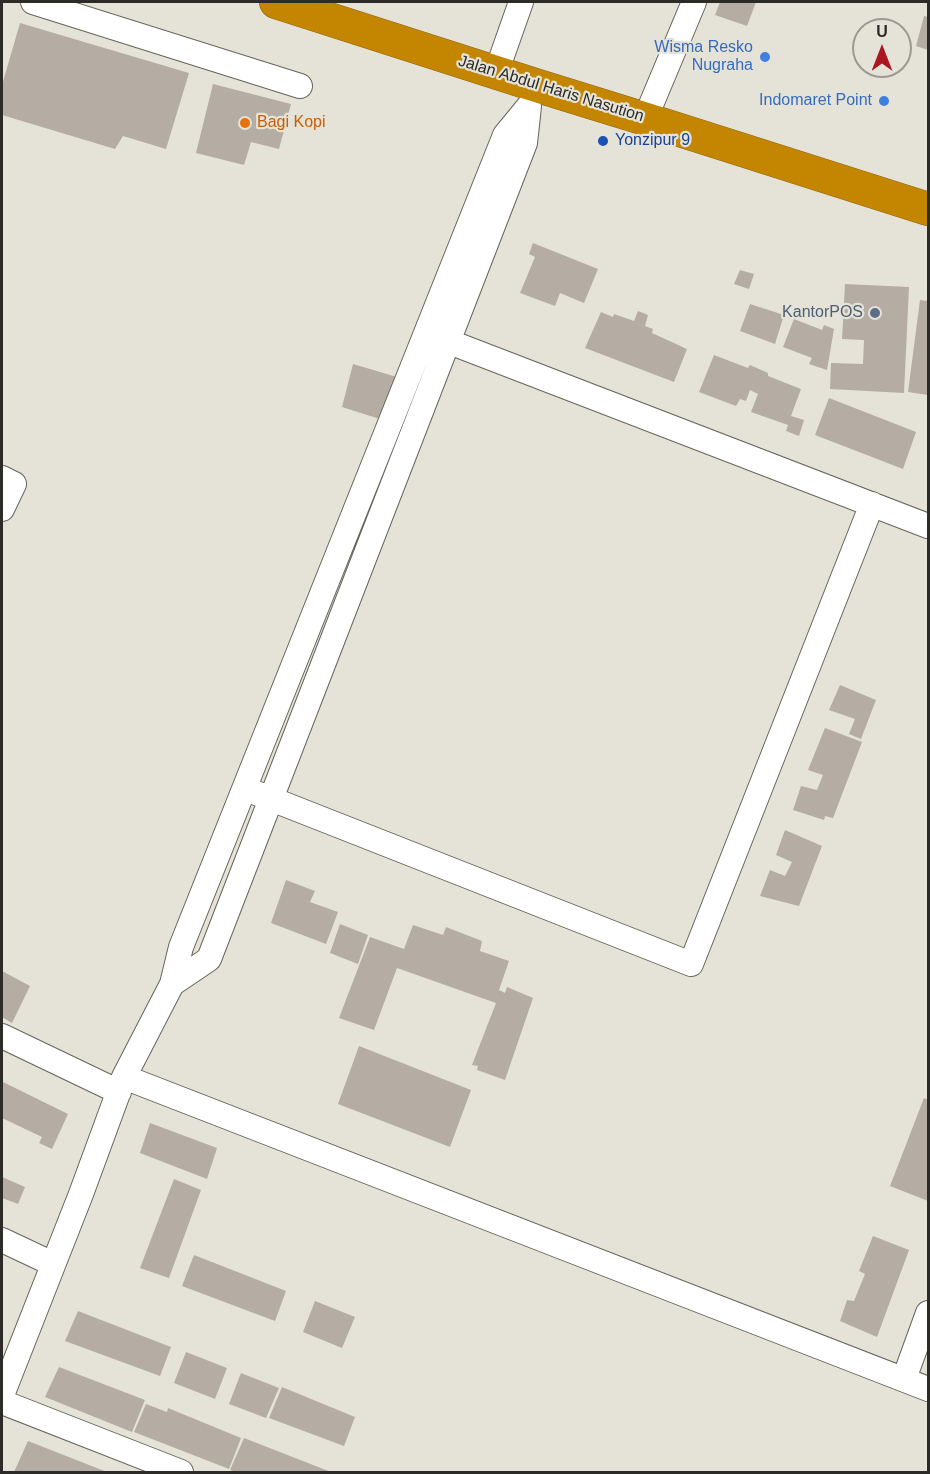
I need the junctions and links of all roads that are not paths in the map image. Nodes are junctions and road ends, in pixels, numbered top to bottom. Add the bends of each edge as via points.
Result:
1 (33, 2) edge
2 (283, 2) edge
3 (521, 2) edge
4 (694, 2) edge
5 (496, 73) junction
6 (300, 86) dead end
7 (532, 96) junction
8 (645, 118) junction
9 (928, 209) edge
10 (437, 338) junction
11 (2, 478) edge
12 (872, 504) junction
13 (2, 509) edge
14 (928, 525) edge
15 (245, 789) junction
16 (270, 798) junction
17 (172, 984) junction
18 (2, 1036) edge
19 (122, 1084) junction
20 (2, 1240) edge
21 (53, 1264) junction
22 (928, 1313) edge
23 (904, 1379) junction
24 (928, 1389) edge
25 (2, 1395) edge
26 (2, 1402) edge
27 (181, 1473) edge

1 - 6 street
2 - 5 highway, Jalan Abdul Haris Nasution
3 - 5 street
4 - 8 street
5 - 7 highway, Jalan Abdul Haris Nasution
7 - 8 highway, Jalan Abdul Haris Nasution
7 - 10 street via 506,135 484,217
8 - 9 highway, Jalan Abdul Haris Nasution
10 - 12 street
10 - 15 street
10 - 16 street
11 - 13 street via 14,484
12 - 14 street
12 - 16 street via 691,964
15 - 16 street
15 - 17 street via 181,947
16 - 17 street via 209,959
17 - 19 street
18 - 19 street
19 - 21 street
19 - 23 street
20 - 21 street
21 - 25 street
22 - 23 street
23 - 24 street
26 - 27 street

